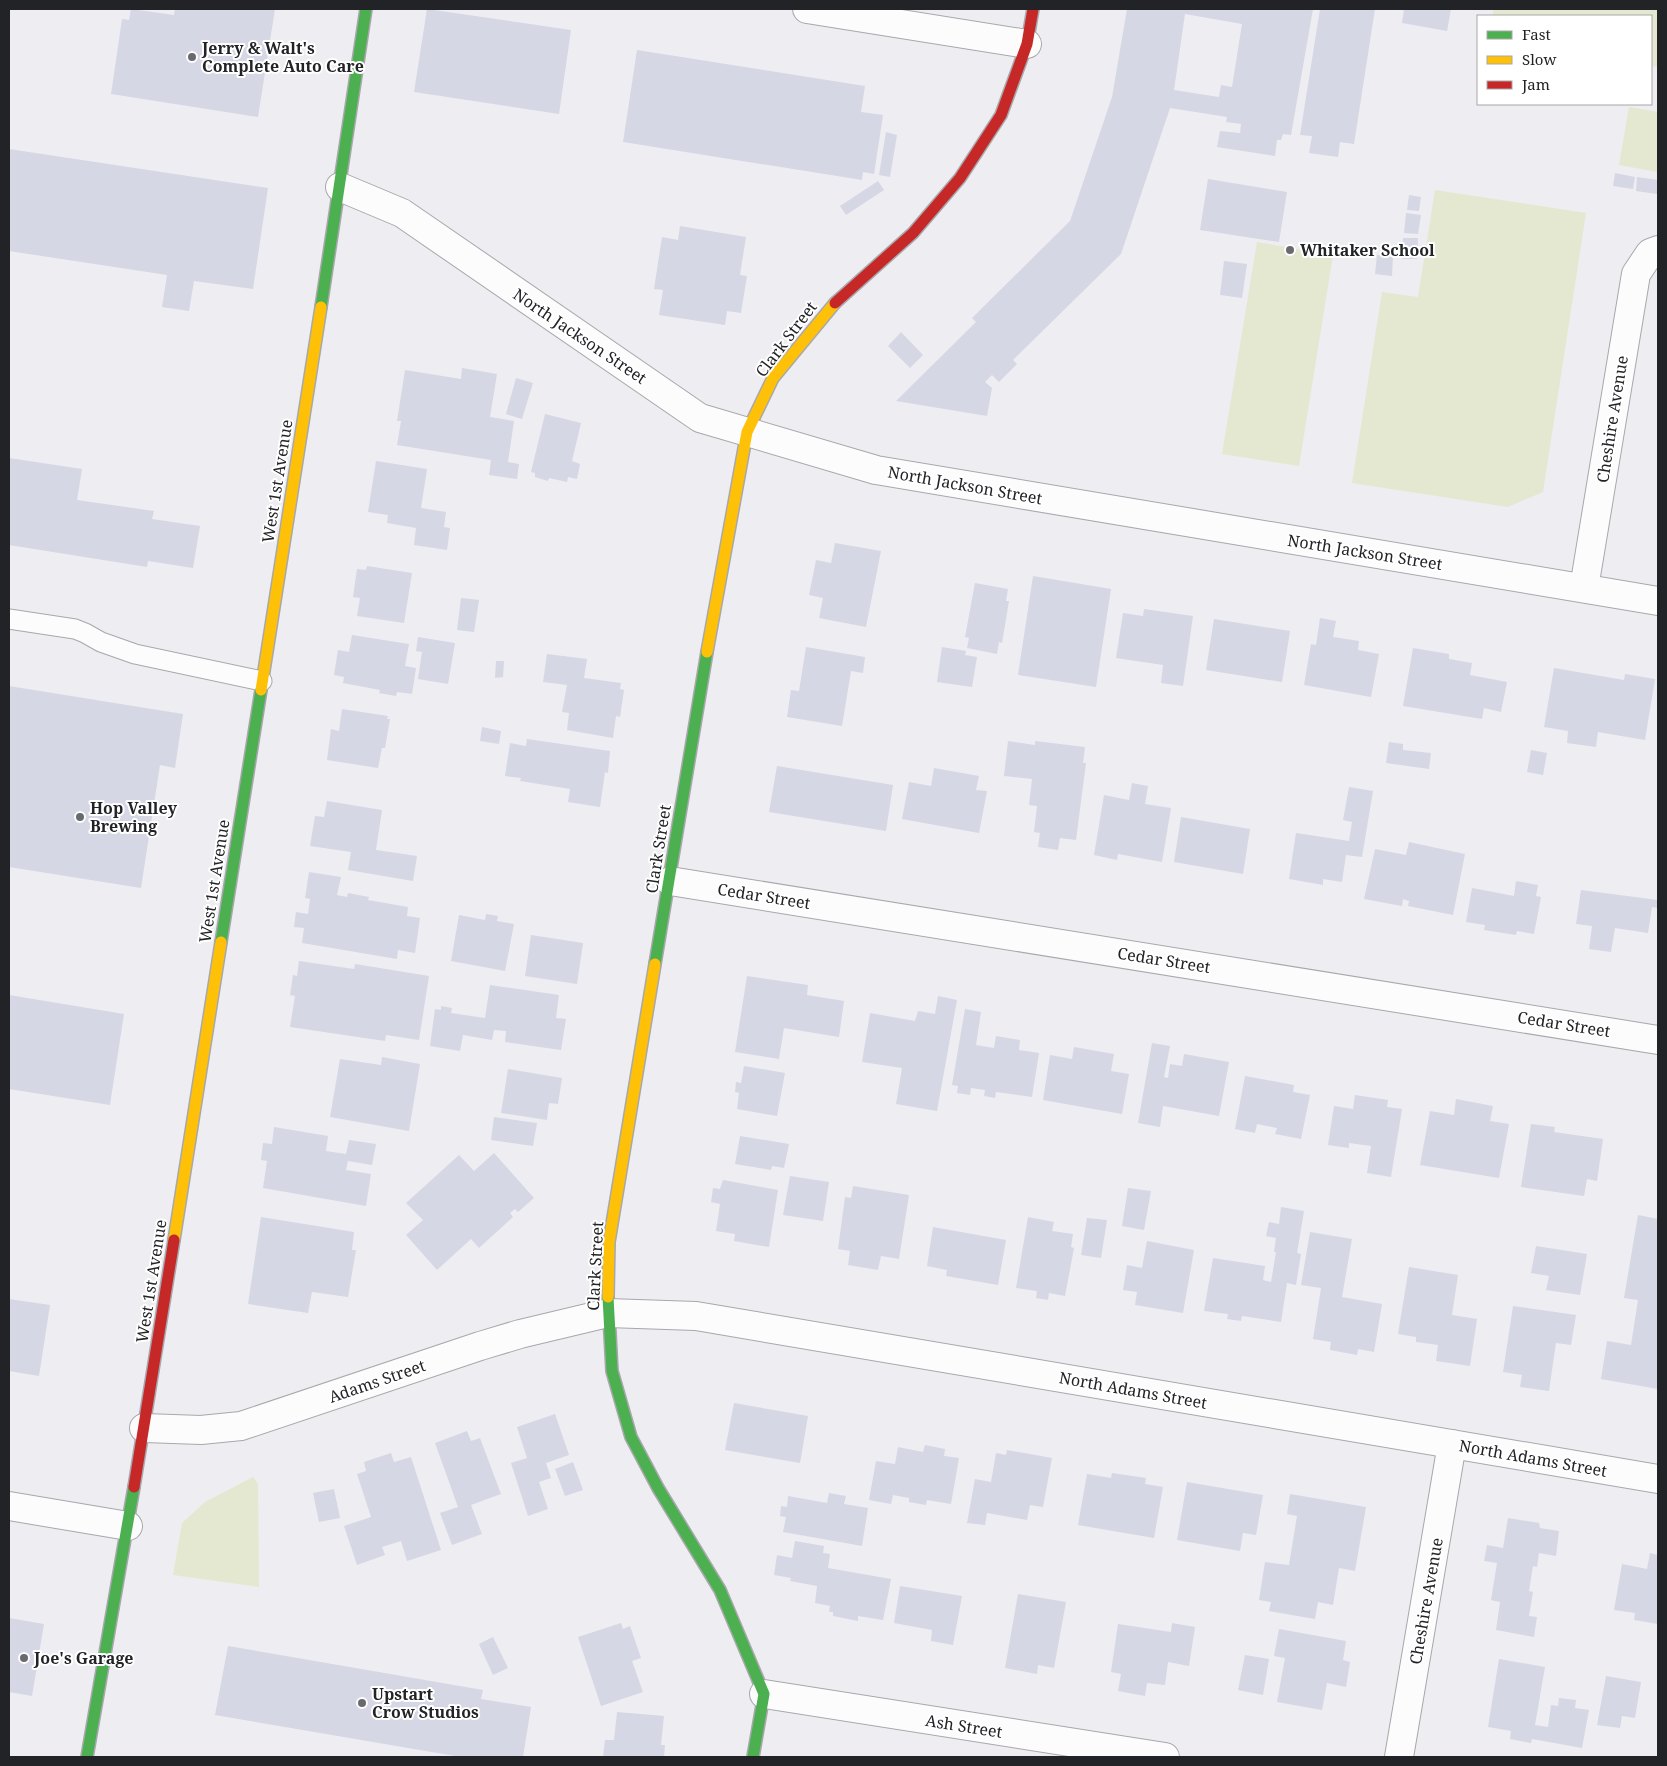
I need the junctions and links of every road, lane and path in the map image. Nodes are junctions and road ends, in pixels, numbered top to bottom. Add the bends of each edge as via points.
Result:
1 (366, 9) edge
2 (807, 9) edge
3 (1033, 9) edge
4 (1028, 44) junction
5 (340, 187) junction
6 (1654, 252) edge
7 (747, 432) junction
8 (1584, 588) junction
9 (1658, 601) edge
10 (9, 619) edge
11 (262, 681) junction
12 (670, 881) junction
13 (1658, 1040) edge
14 (608, 1313) junction
15 (144, 1428) junction
16 (1452, 1444) junction
17 (1658, 1479) edge
18 (9, 1506) edge
19 (128, 1526) junction
20 (764, 1694) junction
21 (88, 1757) edge
22 (753, 1757) edge
23 (1165, 1757) edge
24 (1399, 1757) edge

1 - 5 street, West 1st Avenue
2 - 4 street
3 - 4 street, Clark Street
4 - 7 street, Clark Street via 1001,115 960,178 913,233 829,308 773,378
5 - 7 street, North Jackson Street via 402,213 700,418
5 - 11 street, West 1st Avenue
6 - 8 street, Cheshire Avenue via 1636,274
7 - 8 street, North Jackson Street via 876,470
7 - 12 street, Clark Street
8 - 9 street, North Jackson Street
10 - 11 lane via 74,629 135,654
11 - 15 street, West 1st Avenue
12 - 13 street, Cedar Street
12 - 14 street, Clark Street via 609,1242
14 - 15 street, Adams Street via 480,1346 240,1426 201,1430
14 - 16 street, North Adams Street via 696,1316
14 - 20 street, Clark Street via 612,1371 631,1437 720,1590
15 - 19 street, West 1st Avenue
16 - 17 street, North Adams Street
16 - 24 street, Cheshire Avenue
18 - 19 street
19 - 21 street, West 1st Avenue
20 - 22 street
20 - 23 street, Ash Street

